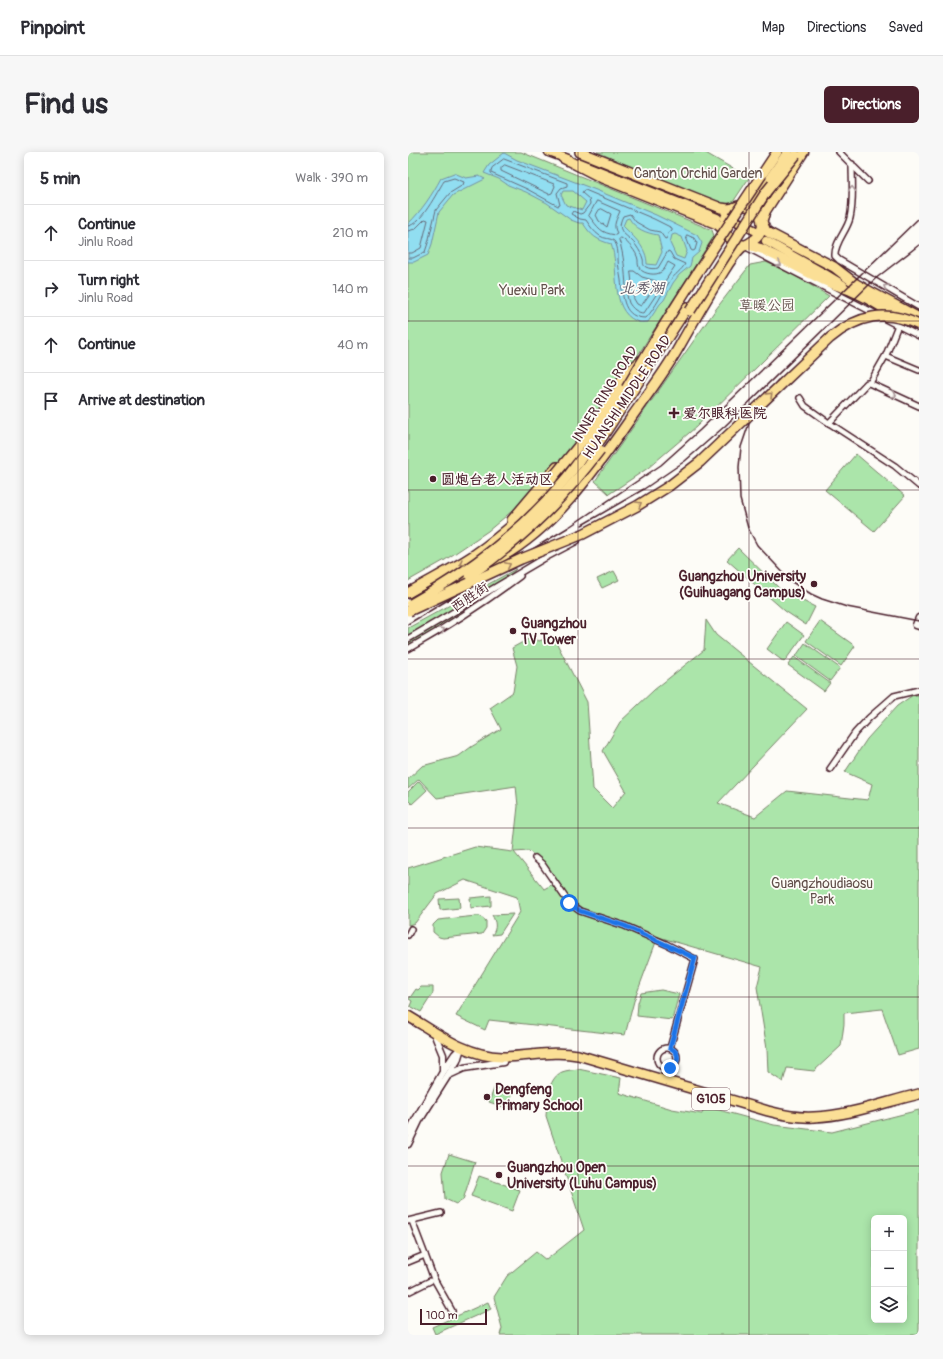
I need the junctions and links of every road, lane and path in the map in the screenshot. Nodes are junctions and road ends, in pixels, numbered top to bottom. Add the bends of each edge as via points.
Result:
1 (549, 152) edge
2 (576, 152) edge
3 (580, 152) edge
4 (794, 152) edge
5 (798, 152) edge
6 (804, 152) edge
7 (839, 152) edge
8 (781, 153) edge
9 (563, 158) junction
10 (852, 164) junction
11 (787, 178) junction
12 (868, 180) dead end
13 (778, 192) junction
14 (763, 193) junction
15 (749, 206) junction
16 (735, 208) junction
17 (733, 222) dead end
18 (762, 222) junction
19 (726, 232) junction
20 (753, 232) dead end
21 (767, 239) dead end
22 (744, 246) junction
23 (855, 288) junction
24 (704, 303) junction
25 (919, 307) edge
26 (688, 310) junction
27 (919, 318) edge
28 (898, 325) junction
29 (919, 325) edge
30 (919, 328) edge
31 (659, 334) junction
32 (919, 336) edge
33 (888, 357) dead end
34 (919, 370) edge
35 (869, 383) junction
36 (800, 398) dead end
37 (919, 406) edge
38 (829, 423) junction
39 (600, 450) junction
40 (919, 486) edge
41 (628, 515) dead end
42 (494, 541) junction
43 (508, 554) junction
44 (543, 559) junction
45 (469, 568) junction
46 (443, 587) junction
47 (408, 593) edge
48 (408, 608) edge
49 (919, 618) edge
50 (917, 625) edge
51 (408, 640) edge
52 (408, 649) edge
53 (919, 690) edge
54 (830, 769) dead end
55 (535, 858) dead end
56 (411, 929) dead end
57 (408, 935) edge
58 (408, 1016) edge
59 (408, 1021) edge
60 (436, 1038) junction
61 (670, 1048) junction
62 (460, 1051) junction
63 (503, 1062) junction
64 (445, 1074) junction
65 (919, 1094) edge
66 (919, 1099) edge
67 (408, 1133) edge
68 (408, 1144) edge
69 (441, 1213) dead end
70 (410, 1221) edge
71 (425, 1255) junction
72 (408, 1262) edge
73 (430, 1281) dead end
74 (408, 1292) edge
75 (452, 1311) dead end

1 - 9 main road
2 - 9 main road via 607,169 718,216
3 - 16 highway via 722,208
4 - 8 main road
5 - 14 highway, bridge
6 - 11 main road
7 - 10 street
8 - 11 main road
8 - 14 highway, INNER RING ROAD, bridge
8 - 16 main road
8 - 26 highway, bridge
8 - 31 highway, INNER RING ROAD, bridge via 750,194
9 - 19 highway via 597,176 717,224
10 - 12 street
25 -> 10 street via 835,256 851,214
11 - 13 main road
13 - 14 main road via 769,200
13 - 18 main road
14 - 15 main road
14 - 18 main road
14 - 26 highway, INNER RING ROAD, bridge
15 - 16 highway
15 - 18 highway via 758,212
16 - 19 highway via 726,218
17 - 20 main road
18 - 22 highway via 758,236
18 - 23 highway via 766,231 844,274
19 - 22 highway via 731,240
19 - 42 highway, HUANSHI MIDDLE ROAD via 642,360 626,374 570,452
21 - 23 main road
22 - 23 highway via 759,248 822,280
22 - 24 highway, HUANSHI MIDDLE ROAD via 732,258
22 -> 28 street
23 - 27 highway
23 - 30 highway
24 - 39 highway, INNER RING ROAD
24 - 43 highway, HUANSHI MIDDLE ROAD via 671,360 595,468 555,514
26 - 39 highway, INNER RING ROAD
26 - 45 highway via 571,481 524,530
28 - 32 street
28 - 35 street via 883,361
48 -> 29 highway, bridge via 583,534 669,486 700,462 830,338 850,324 868,317 883,316 902,318
31 - 42 highway, bridge via 585,438
31 - 48 highway, INNER RING ROAD, bridge via 590,445 548,499 488,555
33 - 34 street
35 -> 37 street
35 - 38 street
36 - 38 street via 805,406
38 - 40 street via 895,466
39 - 48 highway, INNER RING ROAD, bridge via 556,503 517,540 470,575
41 - 44 street, 西胜街
42 -> 47 highway
43 - 45 highway, HUANSHI MIDDLE ROAD via 491,563
43 - 46 highway via 475,574
44 - 51 street, 西胜街
52 -> 44 street, 西胜街 via 471,612
45 - 46 highway, HUANSHI MIDDLE ROAD
46 - 48 highway, HUANSHI MIDDLE ROAD
49 - 50 street
53 - 54 street via 894,696 889,700 855,733
55 - 61 street via 569,903 580,911 625,926 695,958
56 - 57 street
58 - 62 highway, G105
59 - 60 highway, G105
60 - 62 highway, G105
60 - 64 street via 443,1055
61 - 61 street via 676,1051 676,1064 667,1068 660,1066 657,1056 660,1050
62 - 63 highway, G105 via 484,1060
62 - 64 street
62 - 65 highway, G105 via 495,1056 559,1053 578,1055 757,1108 793,1116 836,1115
63 - 64 street via 464,1068
63 - 66 highway, G105 via 558,1058 580,1060 758,1113 798,1122 836,1120
64 - 67 street
64 - 68 street
69 - 70 street
70 - 71 street
71 - 72 street
71 - 75 street via 434,1279
73 - 74 street

